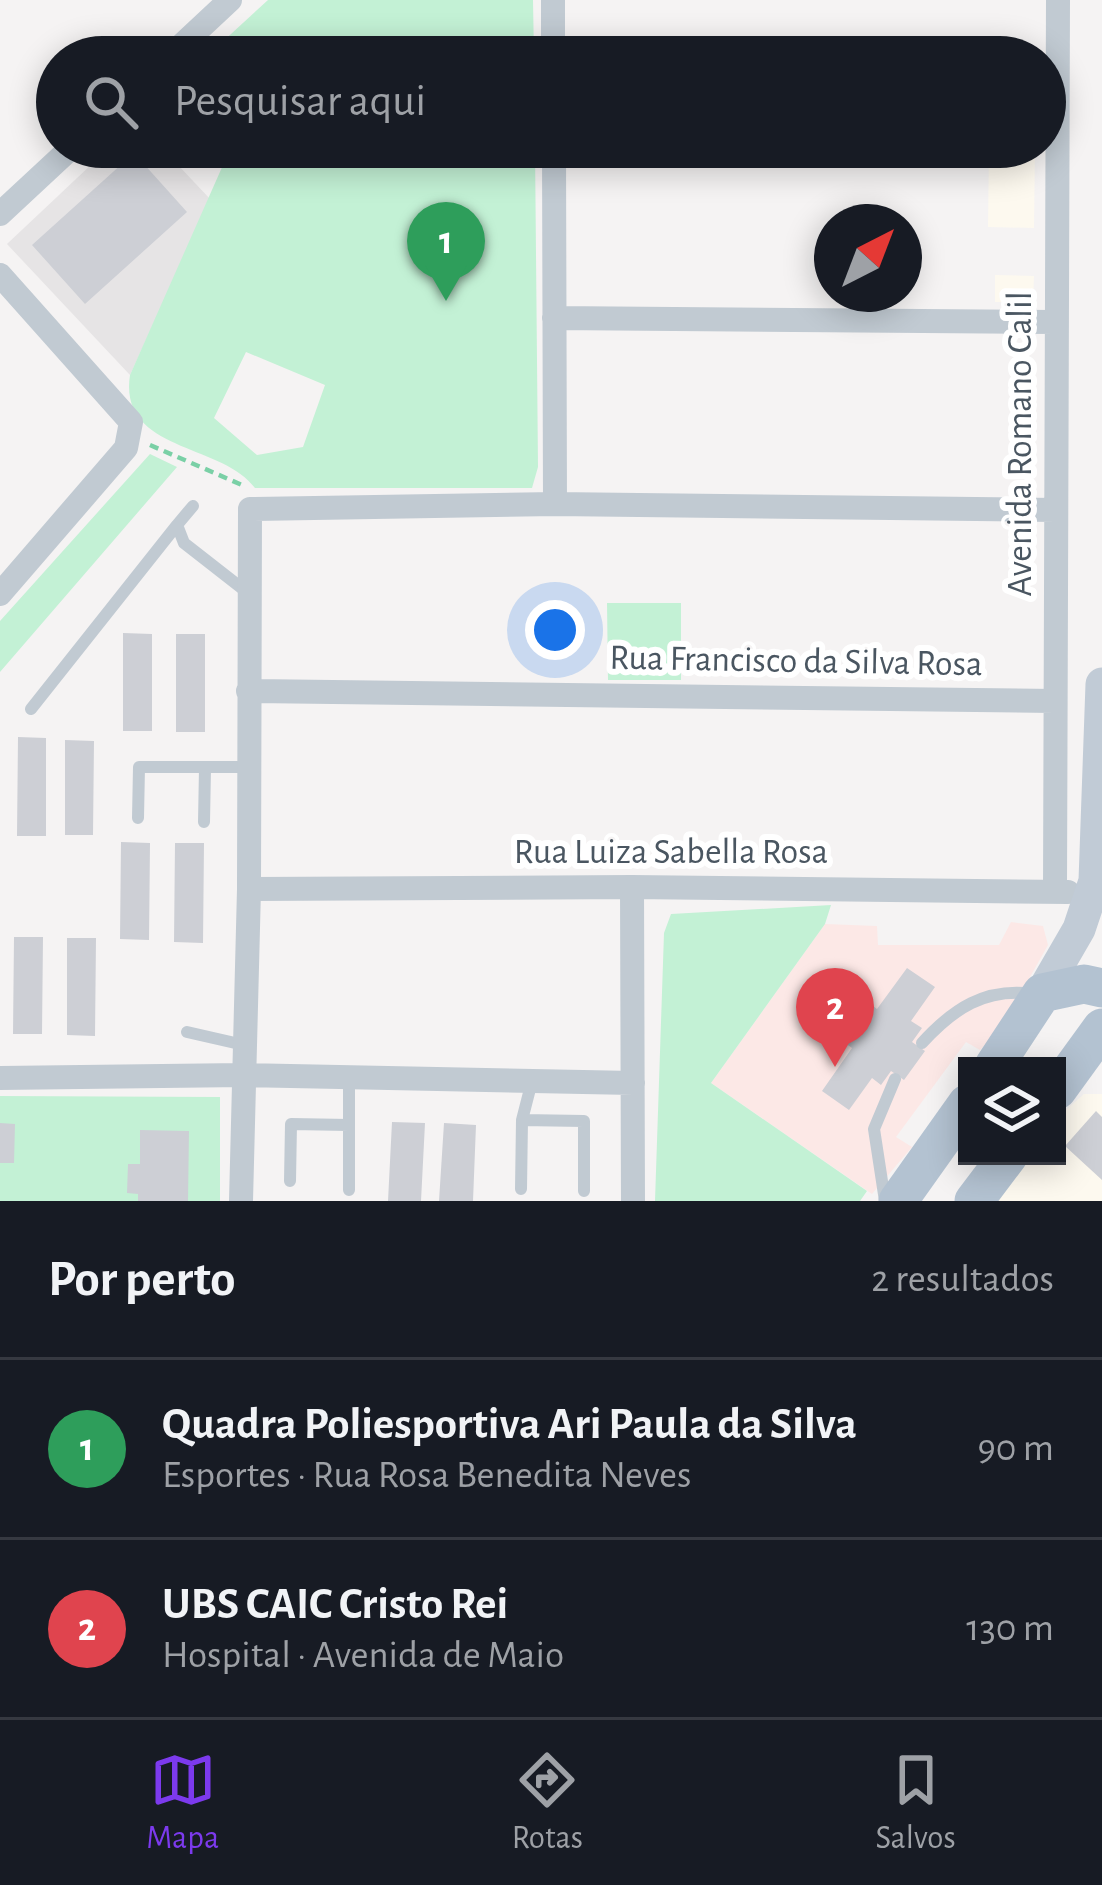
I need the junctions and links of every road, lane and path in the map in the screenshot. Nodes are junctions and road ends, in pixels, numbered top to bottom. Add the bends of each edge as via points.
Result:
1 (230, 0) edge
2 (553, 0) edge
3 (1058, 0) edge
4 (191, 36) edge
5 (554, 36) edge
6 (1056, 36) edge
7 (49, 168) edge
8 (554, 168) edge
9 (1052, 168) edge
10 (0, 214) edge
11 (0, 275) edge
12 (554, 318) junction
13 (1056, 322) junction
14 (126, 448) junction
15 (555, 504) junction
16 (193, 506) dead end
17 (254, 509) junction
18 (1055, 510) junction
19 (177, 525) junction
20 (0, 594) edge
21 (249, 594) junction
22 (1102, 684) edge
23 (248, 691) junction
24 (1054, 701) junction
25 (1102, 705) edge
26 (31, 709) dead end
27 (248, 767) junction
28 (206, 768) junction
29 (138, 818) dead end
30 (204, 822) dead end
31 (632, 886) junction
32 (1054, 888) junction
33 (249, 890) junction
34 (1089, 905) junction
35 (1102, 988) edge
36 (1041, 994) junction
37 (187, 1032) dead end
38 (1099, 1040) edge
39 (922, 1043) dead end
40 (244, 1045) junction
41 (1000, 1057) edge
42 (243, 1075) junction
43 (0, 1078) edge
44 (349, 1078) junction
45 (895, 1079) dead end
46 (1066, 1079) edge
47 (532, 1081) junction
48 (633, 1083) junction
49 (958, 1117) edge
50 (522, 1120) junction
51 (349, 1125) junction
52 (1001, 1165) edge
53 (290, 1180) dead end
54 (521, 1189) dead end
55 (350, 1190) dead end
56 (584, 1191) dead end
57 (241, 1201) edge
58 (633, 1201) edge
59 (885, 1201) edge
60 (898, 1201) edge
61 (974, 1201) edge

1 - 4 street
2 - 5 street
3 - 6 street, Avenida Romano Calil
7 - 10 street
8 - 12 street
9 - 13 street, Avenida Romano Calil
11 - 14 street via 131,422
12 - 13 street
12 - 15 street
13 - 18 street, Avenida Romano Calil
14 - 17 path via 155,445 193,468 236,480
14 - 20 street
15 - 17 street
15 - 18 street
16 - 19 lane
17 - 21 street
18 - 24 street, Avenida Romano Calil
19 - 21 lane via 184,544
19 - 26 lane
21 - 23 street
22 - 25 main road
23 - 24 street, Rua Francisco da Silva Rosa
23 - 27 street
24 - 32 street, Avenida Romano Calil
25 - 34 main road via 1101,815
27 - 28 lane
27 - 33 street
28 - 29 lane via 139,767
28 - 30 lane
31 - 32 street, Rua Luiza Sabella Rosa
31 - 33 street, Rua Luiza Sabella Rosa
31 - 48 street
32 - 34 street, Rua Luiza Sabella Rosa
33 - 40 street
34 - 36 main road
35 - 36 main road
36 - 39 lane via 984,995
36 - 41 main road
37 - 40 lane
38 - 46 main road
40 - 42 street
42 - 43 street
42 - 44 street
42 - 57 street
44 - 47 street
44 - 51 lane
45 - 59 lane via 874,1129
47 - 48 street
47 - 50 lane
48 - 58 street
49 - 60 main road
50 - 54 lane
50 - 56 lane via 584,1121
51 - 53 lane via 290,1124
51 - 55 lane
52 - 61 main road

